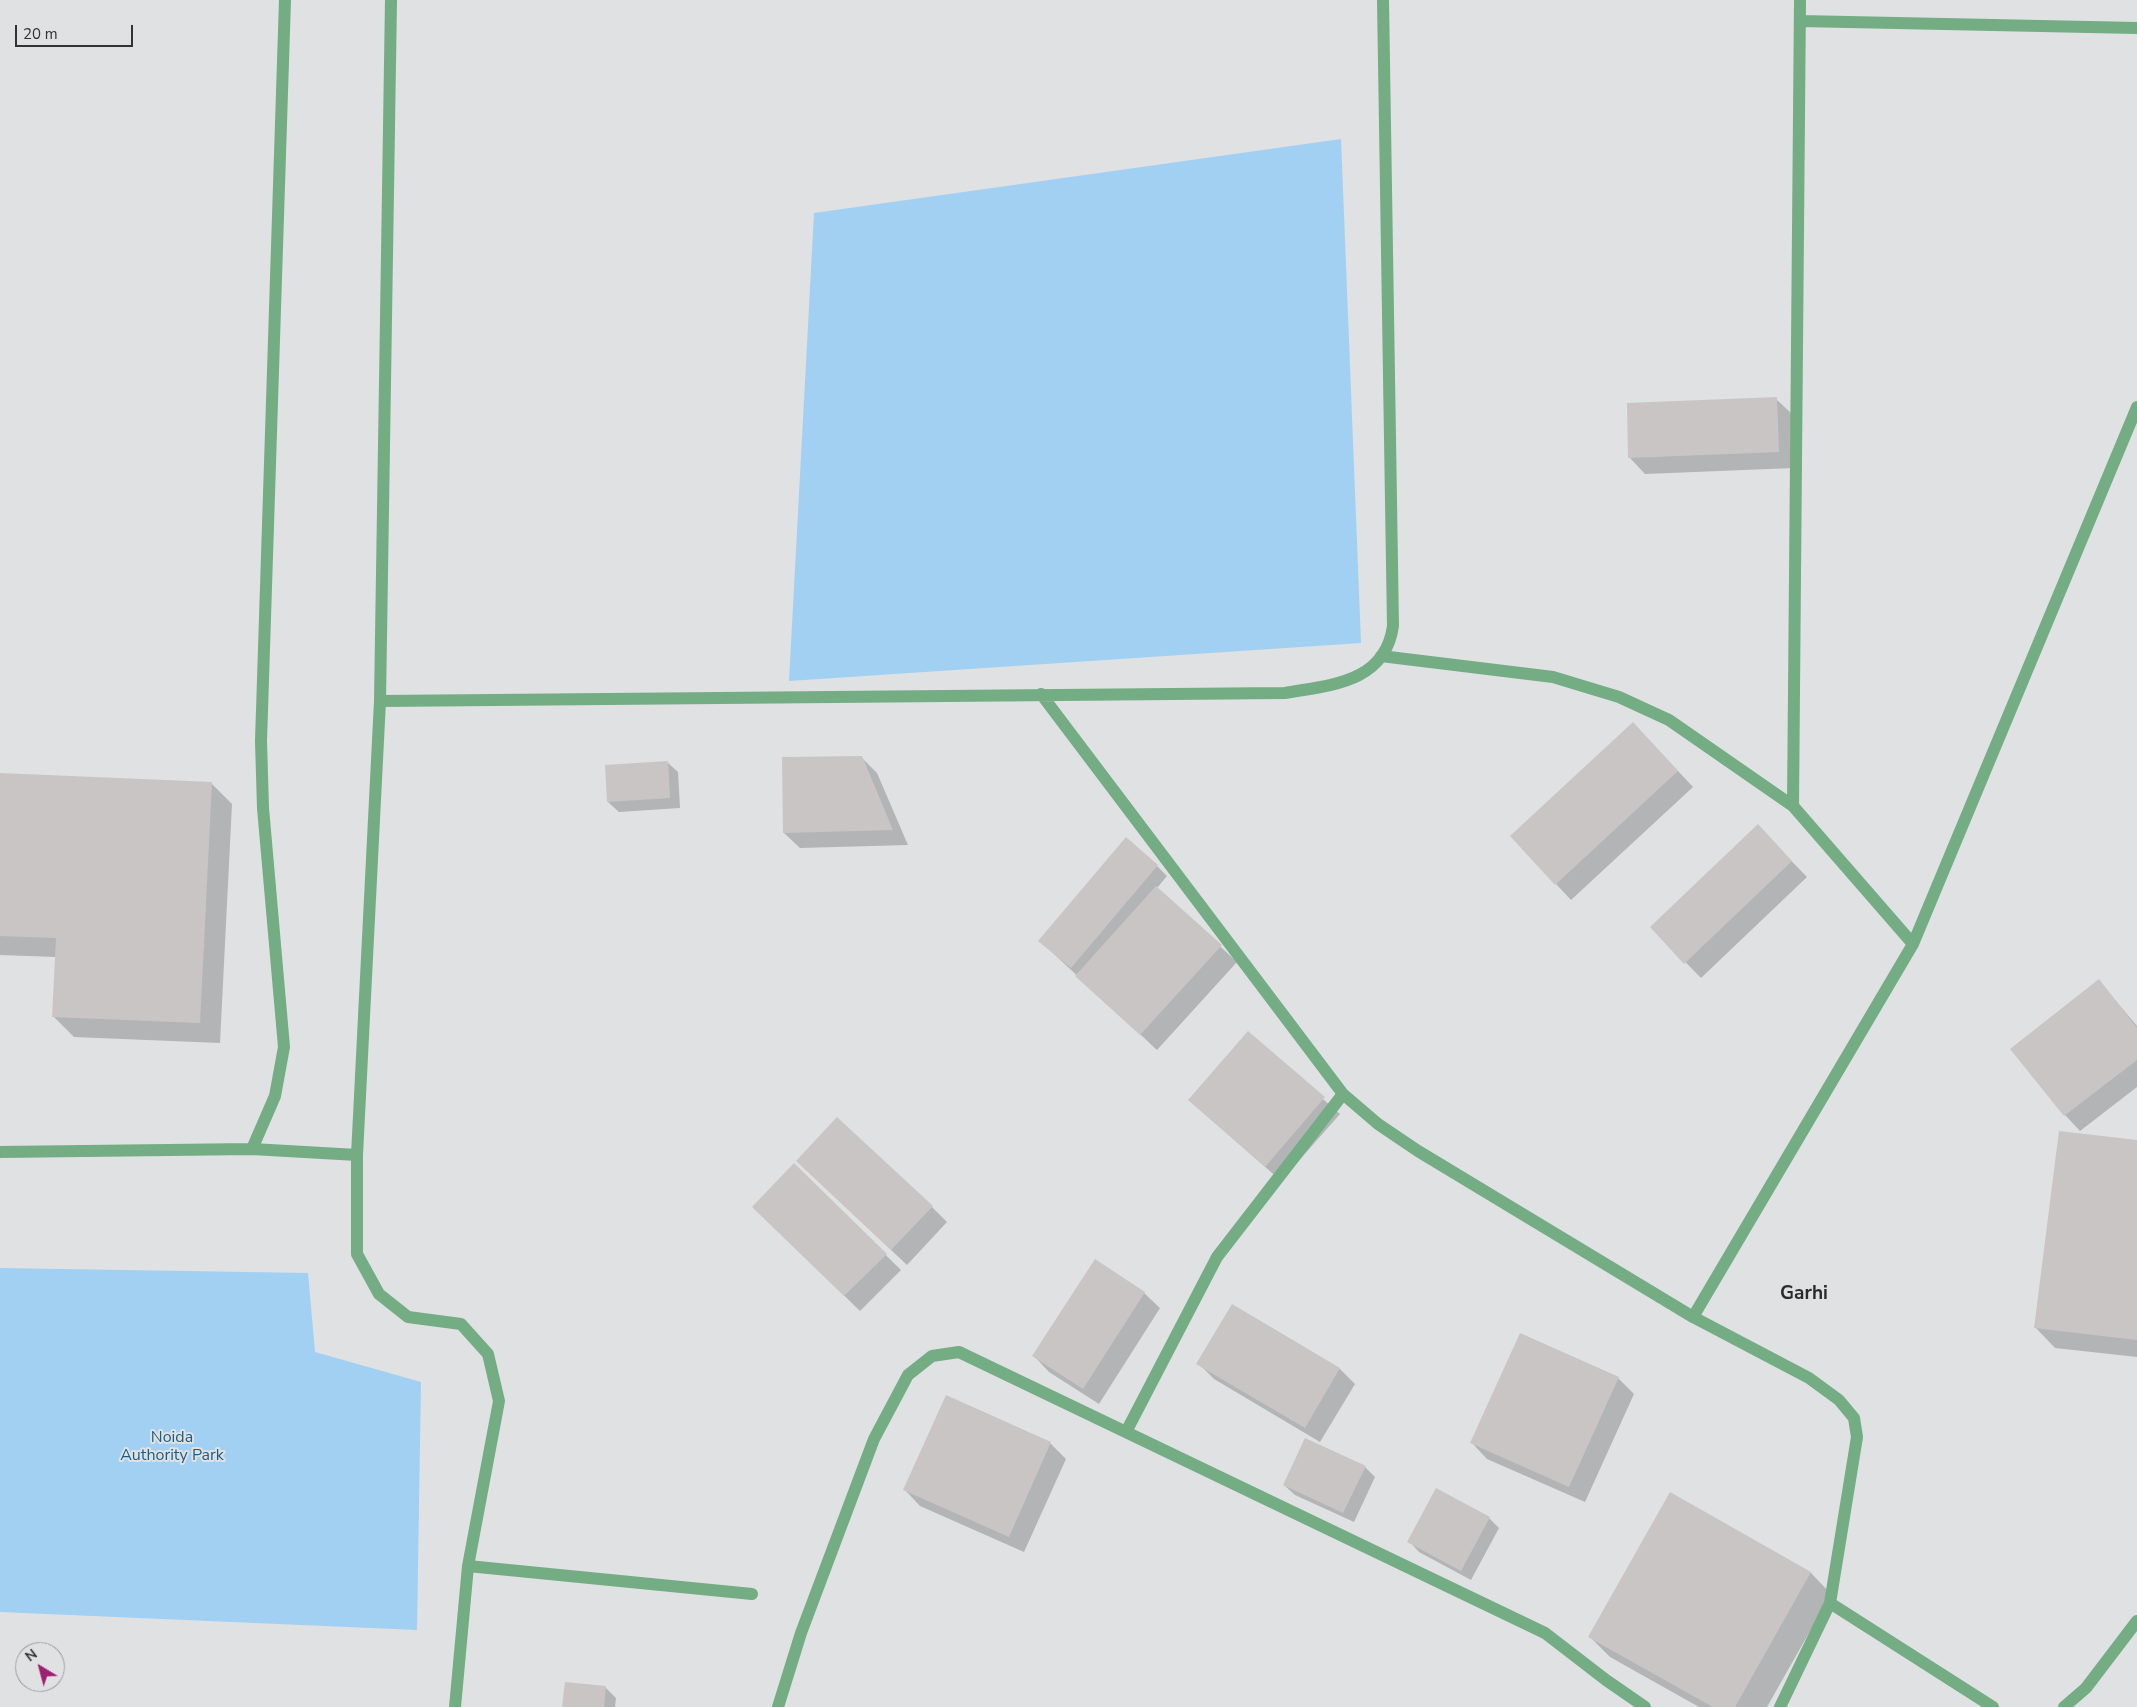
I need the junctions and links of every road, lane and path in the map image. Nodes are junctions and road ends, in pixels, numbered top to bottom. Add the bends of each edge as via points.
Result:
1 (285, 0) edge
2 (391, 0) edge
3 (1383, 0) edge
4 (1800, 0) edge
5 (1800, 21) junction
6 (2137, 28) edge
7 (2137, 407) edge
8 (1381, 656) junction
9 (1041, 694) junction
10 (380, 701) junction
11 (1792, 806) junction
12 (1913, 944) junction
13 (1343, 1094) junction
14 (252, 1148) junction
15 (0, 1152) edge
16 (357, 1155) junction
17 (1693, 1317) junction
18 (1126, 1432) junction
19 (468, 1566) junction
20 (752, 1594) dead end
21 (1830, 1603) junction
22 (2137, 1621) edge
23 (455, 1707) edge
24 (778, 1707) edge
25 (1645, 1707) edge
26 (1780, 1707) edge
27 (1993, 1707) edge
28 (2064, 1707) edge

1 - 14 street via 261,741 263,808 284,1048 275,1096
2 - 10 street
3 - 8 street via 1393,626 1390,642
4 - 5 street
5 - 6 street
5 - 11 street
7 - 12 street
8 - 9 street via 1367,671 1346,682 1285,693
8 - 11 street via 1553,677 1620,696 1669,720
9 - 10 street
9 - 13 street
10 - 16 street
11 - 12 street
12 - 17 street
13 - 17 street via 1378,1124 1418,1151
13 - 18 street via 1217,1257
14 - 15 street
14 - 16 street
16 - 19 street via 357,1254 378,1294 408,1317 461,1324 488,1354 499,1401
17 - 21 street via 1809,1378 1840,1400 1854,1418 1857,1437
18 - 24 street via 959,1352 932,1356 908,1375 874,1439 801,1633
18 - 25 street via 1545,1633
19 - 20 street
19 - 23 street
21 - 26 street
21 - 27 street
22 - 28 street via 2086,1688

